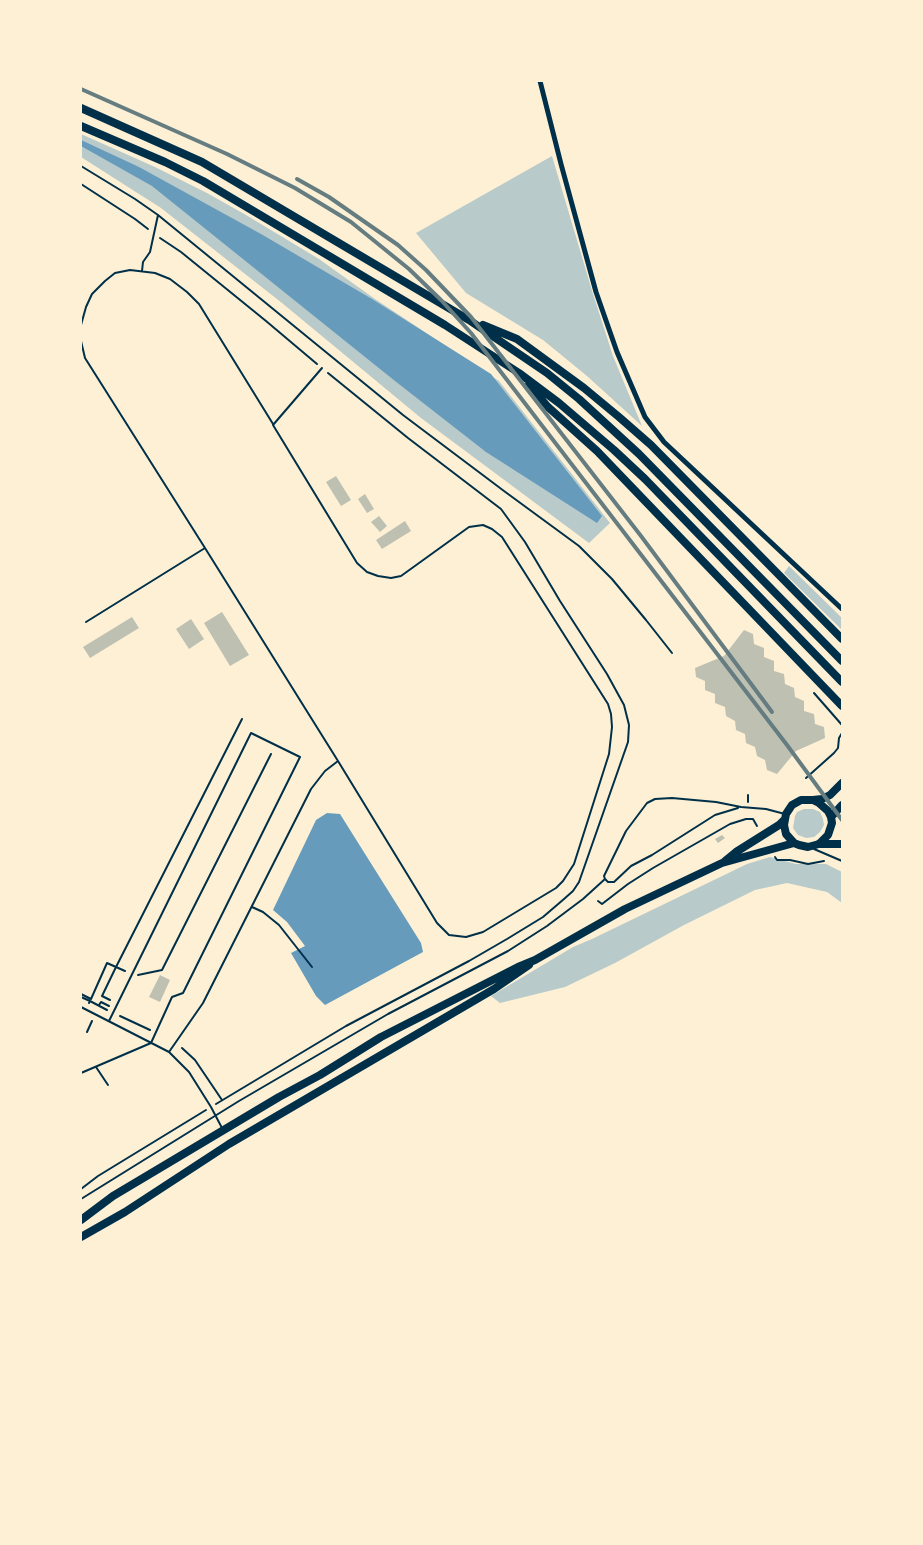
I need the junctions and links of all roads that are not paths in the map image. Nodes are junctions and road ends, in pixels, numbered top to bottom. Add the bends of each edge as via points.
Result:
1 (540, 81) edge
2 (81, 108) edge
3 (81, 126) edge
4 (81, 166) edge
5 (158, 215) junction
6 (142, 271) junction
7 (469, 320) junction
8 (322, 368) road end
9 (519, 373) junction
10 (273, 425) junction
11 (205, 548) junction
12 (842, 609) edge
13 (86, 622) dead end
14 (842, 639) edge
15 (672, 653) dead end
16 (842, 661) edge
17 (842, 682) edge
18 (842, 706) edge
19 (338, 761) junction
20 (842, 783) edge
21 (813, 800) junction
22 (842, 805) edge
23 (741, 807) junction
24 (785, 817) junction
25 (831, 817) junction
26 (794, 843) junction
27 (819, 844) junction
28 (842, 844) edge
29 (808, 847) junction
30 (842, 861) edge
31 (722, 863) junction
32 (604, 879) junction
33 (252, 907) junction
34 (535, 960) junction
35 (312, 967) dead end
36 (81, 1007) edge
37 (109, 1021) junction
38 (151, 1042) junction
39 (169, 1053) junction
40 (96, 1067) junction
41 (81, 1073) edge
42 (108, 1085) dead end
43 (215, 1116) junction
44 (223, 1130) junction
45 (230, 1144) junction
46 (81, 1199) edge
47 (81, 1220) edge
48 (81, 1237) edge

1 - 12 street via 596,292 616,352 645,417 664,442
2 - 7 main road via 202,162
3 - 9 main road via 203,181
4 - 5 lane
5 - 6 lane
5 - 15 lane via 403,415 579,546 612,579
6 - 10 lane via 170,279 199,304
6 - 11 lane via 115,273 92,294 81,325 81,341 85,358
7 - 14 main road via 517,339 619,417
7 - 16 main road via 547,373 616,432
8 - 10 lane
9 - 17 main road via 645,479
9 - 18 main road
10 - 19 lane via 357,563 367,572 391,578 401,576 469,527 483,525 502,537 611,714 609,754 569,872 556,888 483,932 466,938 449,935 437,923
11 - 13 lane
11 - 19 lane
19 - 33 lane via 311,789
20 - 21 main road via 830,795
21 - 24 main road via 796,802
21 - 25 main road via 824,806
22 - 25 main road
23 - 24 lane via 766,809
23 - 32 lane via 715,815 631,866 614,882
23 - 32 lane via 672,798 647,803 626,831
24 - 26 main road via 786,834
24 - 31 main road via 780,825
25 - 27 main road via 831,829
26 - 29 main road
26 - 31 main road
27 - 28 main road
27 - 29 main road
29 - 30 lane
31 - 34 main road via 625,909
32 - 43 lane via 548,926 508,951 388,1014
33 - 35 lane via 279,925
33 - 39 lane via 203,1003
34 - 44 main road via 381,1037
34 - 45 main road via 494,989
36 - 37 lane
37 - 38 lane
37 - 38 lane via 251,733 300,757 183,993 172,997
38 - 39 lane
38 - 40 lane
39 - 43 lane via 189,1072
40 - 41 lane
40 - 42 lane
43 - 44 lane
43 - 46 lane
44 - 45 lane
44 - 47 main road via 112,1196
45 - 48 main road

